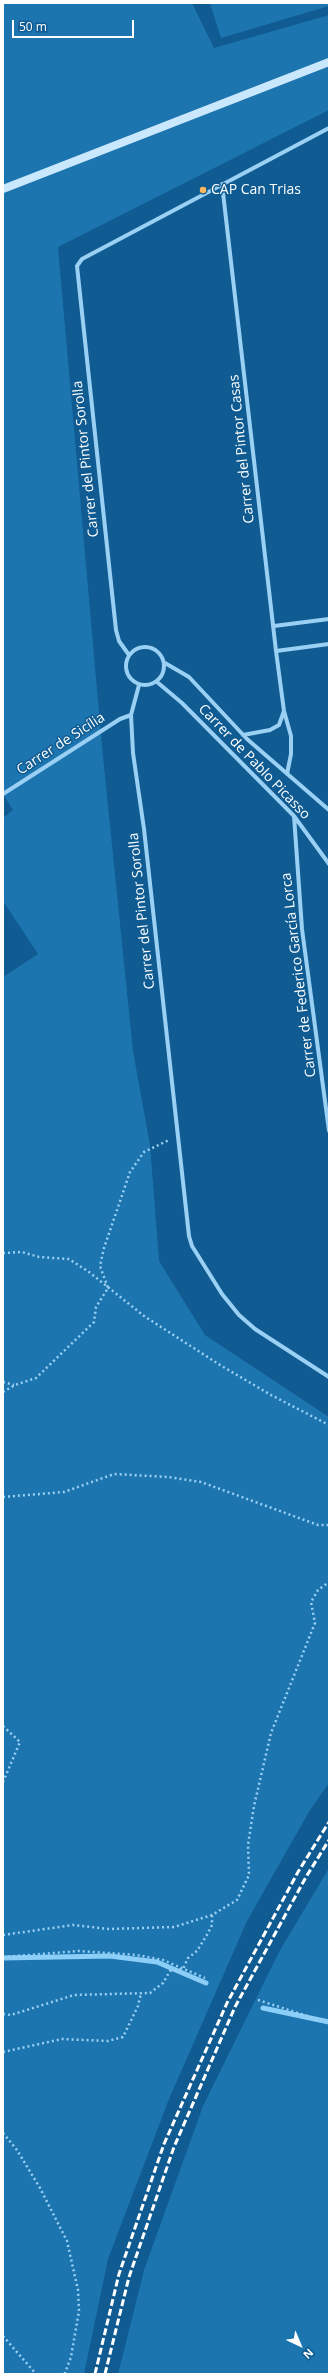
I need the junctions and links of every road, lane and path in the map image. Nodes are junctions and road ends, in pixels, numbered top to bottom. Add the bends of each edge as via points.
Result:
1 (329, 62) edge
2 (329, 128) edge
3 (222, 184) junction
4 (3, 188) edge
5 (329, 619) edge
6 (274, 626) junction
7 (329, 644) edge
8 (276, 650) junction
9 (129, 655) junction
10 (165, 663) junction
11 (157, 682) junction
12 (139, 685) junction
13 (284, 710) junction
14 (131, 715) junction
15 (243, 735) junction
16 (286, 774) junction
17 (3, 794) edge
18 (329, 810) edge
19 (294, 816) junction
20 (329, 864) edge
21 (329, 1131) edge
22 (178, 1135) junction
23 (3, 1253) edge
24 (108, 1288) junction
25 (329, 1377) edge
26 (3, 1382) edge
27 (15, 1385) junction
28 (3, 1392) edge
29 (329, 1425) edge
30 (3, 1497) edge
31 (329, 1525) edge
32 (329, 1582) edge
33 (3, 1726) edge
34 (3, 1782) edge
35 (212, 1915) junction
36 (3, 1935) edge
37 (3, 1957) edge
38 (183, 1969) junction
39 (205, 1978) dead end
40 (141, 1993) junction
41 (258, 2000) dead end
42 (3, 2014) edge
43 (329, 2023) edge
44 (3, 2052) edge
45 (3, 2133) edge
46 (3, 2336) edge
47 (36, 2374) edge
48 (62, 2374) edge

1 - 4 street
2 - 3 street
3 - 6 street, Carrer del Pintor Casas
3 - 9 street, Carrer del Pintor Sorolla via 82,259 77,266 116,630
5 - 6 street
6 - 8 street, Carrer del Pintor Casas
7 - 8 street
8 - 13 street, Carrer del Pintor Casas
9 - 10 street via 140,647 152,648 160,653
9 - 12 street via 126,671 130,679
10 - 11 street via 163,674
10 - 15 street, Carrer de Pablo Picasso via 189,677
11 - 12 street
11 - 19 street, Carrer de Pablo Picasso via 182,703
12 - 14 street, Carrer del Pintor Sorolla
13 - 15 street via 279,725 270,730
13 - 16 street, Carrer del Pintor Casas via 291,736 291,754
14 - 17 street, Carrer de Sicília via 120,719
14 - 22 street, Carrer del Pintor Sorolla via 133,753 144,829
15 - 16 street, Carrer de Pablo Picasso
16 - 18 street, Carrer de Pablo Picasso
19 - 20 street, Carrer de Pablo Picasso
19 - 21 street, Carrer de Federico García Lorca via 302,929
22 - 24 path via 144,1152 130,1172 100,1266
22 - 25 street via 192,1246 222,1294 239,1315 255,1329
23 - 24 path via 22,1252 69,1259
24 - 27 path via 96,1307 94,1322 36,1378
24 - 29 path via 144,1316 220,1365
26 - 27 path
27 - 28 path
30 - 31 path via 64,1492 114,1474 168,1477 201,1482 318,1525
32 - 35 path via 318,1590 311,1602 315,1623 271,1733 254,1806 248,1845 249,1875 238,1900
33 - 34 path via 20,1742
35 - 36 path via 174,1927 116,1929 73,1925
35 - 38 path via 212,1925 208,1933 197,1951 188,1958
37 - 38 path via 79,1951 144,1956 163,1960
38 - 39 path
38 - 40 path via 170,1971 162,1983 150,1993
40 - 42 path via 74,1995 11,2015
40 - 44 path via 138,2006 123,2037 108,2041 62,2039
41 - 43 path
45 - 48 path via 18,2150 66,2241 78,2290 80,2311 71,2357 65,2373
46 - 47 path

